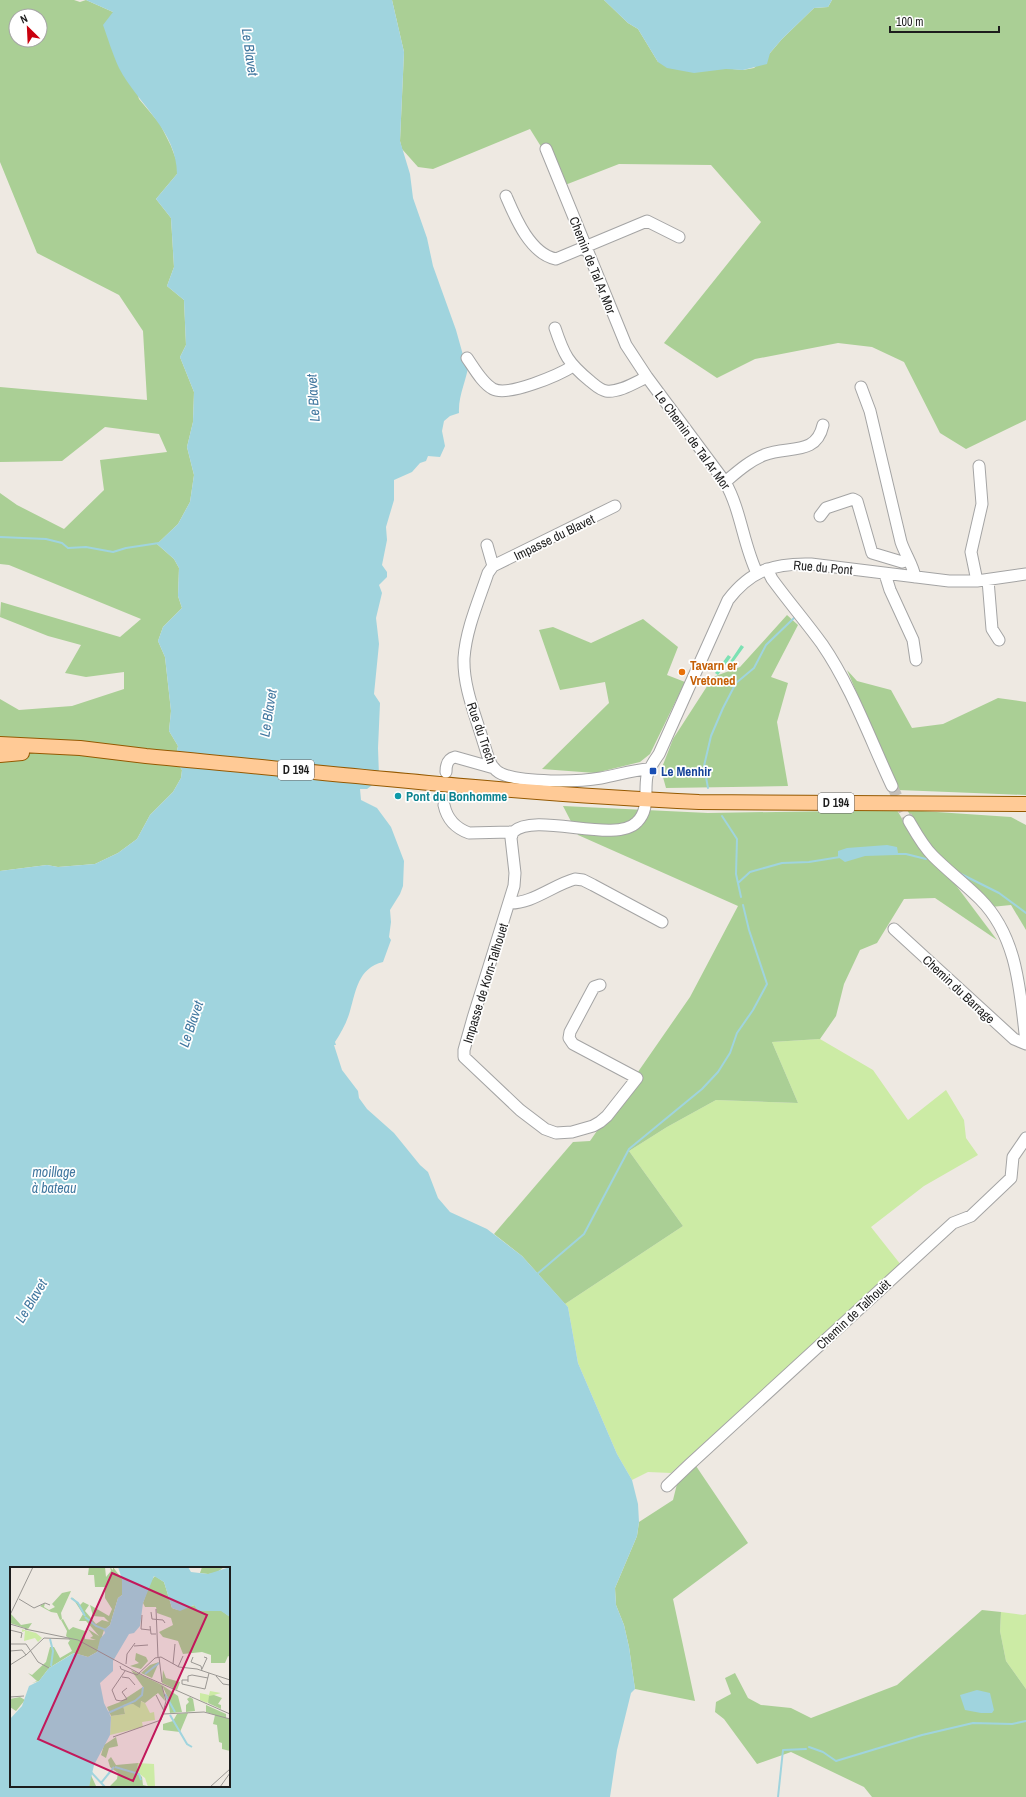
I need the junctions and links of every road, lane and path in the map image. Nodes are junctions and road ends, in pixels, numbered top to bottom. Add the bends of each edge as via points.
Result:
1 (546, 149) dead end
2 (506, 196) dead end
3 (679, 237) dead end
4 (585, 248) junction
5 (555, 328) dead end
6 (467, 358) dead end
7 (573, 366) junction
8 (647, 377) junction
9 (861, 387) dead end
10 (822, 425) dead end
11 (979, 466) dead end
12 (725, 482) junction
13 (615, 506) dead end
14 (820, 516) dead end
15 (487, 545) dead end
16 (908, 560) junction
17 (493, 566) junction
18 (762, 571) junction
19 (885, 574) junction
20 (1026, 574) edge
21 (915, 577) junction
22 (982, 581) junction
23 (999, 640) dead end
24 (916, 660) dead end
25 (0, 744) edge
26 (0, 755) edge
27 (146, 756) junction
28 (494, 768) junction
29 (649, 769) junction
30 (445, 778) junction
31 (892, 786) tunnel mouth
32 (647, 800) junction
33 (1026, 804) edge
34 (444, 805) tunnel mouth
35 (908, 821) tunnel mouth
36 (513, 832) junction
37 (509, 903) junction
38 (662, 922) dead end
39 (894, 929) dead end
40 (600, 985) dead end
41 (1026, 1043) edge
42 (1026, 1138) edge
43 (668, 1486) dead end

1 - 4 street, Chemin de Tal Ar Mor
2 - 4 street via 526,236 547,256 556,259
3 - 4 street via 647,221
4 - 8 street, Chemin de Tal Ar Mor via 620,334
5 - 7 street via 563,352
6 - 7 street via 486,382 498,391 533,384
7 - 8 street via 606,391 614,391
8 - 12 street, Le Chemin de Tal Ar Mor
9 - 16 street via 870,411 900,542
10 - 12 street via 820,436 813,444 765,454 751,460
11 - 22 street via 982,504 971,552
12 - 18 street, Le Chemin de Tal Ar Mor via 733,495 750,557
13 - 17 street, Impasse du Blavet
14 - 16 street via 826,508 853,499 857,501 872,553 902,562
15 - 17 street
16 - 21 street via 914,568
17 - 28 street, Rue du Trech via 488,573 471,625 464,657 466,681 473,708
18 - 19 street, Rue du Pont via 790,563
18 - 29 street, Rue du Pont via 738,587 728,600 659,754
18 - 31 street, Le Chemin de Tal Ar Mor via 772,579 833,662
19 - 21 street, Rue du Pont
19 - 24 street via 914,640
20 - 22 street, Rue du Pont
21 - 22 street, Rue du Pont
22 - 23 street via 992,629
25 - 27 main road, D 194 via 80,748
26 - 27 main road, D 194 via 46,752
27 - 30 main road, D 194
28 - 29 street, Rue du Trech via 503,775 560,781 589,780
28 - 30 street via 455,757 448,762
29 - 32 street, Rue du Pont via 646,783
30 - 32 main road, D 194 via 557,794
32 - 33 main road, D 194
32 - 36 street via 637,823 626,828 600,830 536,825 518,827
34 - 36 street via 451,822 462,831 479,834
35 - 41 street via 932,855 980,899 1001,928 1010,947 1016,971
36 - 37 street, Impasse de Korn-Talhouet via 511,838 515,873
37 - 38 street via 517,904 531,899 576,879 583,880
37 - 40 street, Impasse de Korn-Talhouet via 464,1056 520,1110 545,1129 556,1133 572,1132 600,1122 637,1078 573,1044 569,1038 594,987
39 - 41 street, Chemin du Barrage via 1014,1039
42 - 43 street, Chemin de Talhouët via 1013,1157 1011,1178 971,1216 953,1223 694,1459

